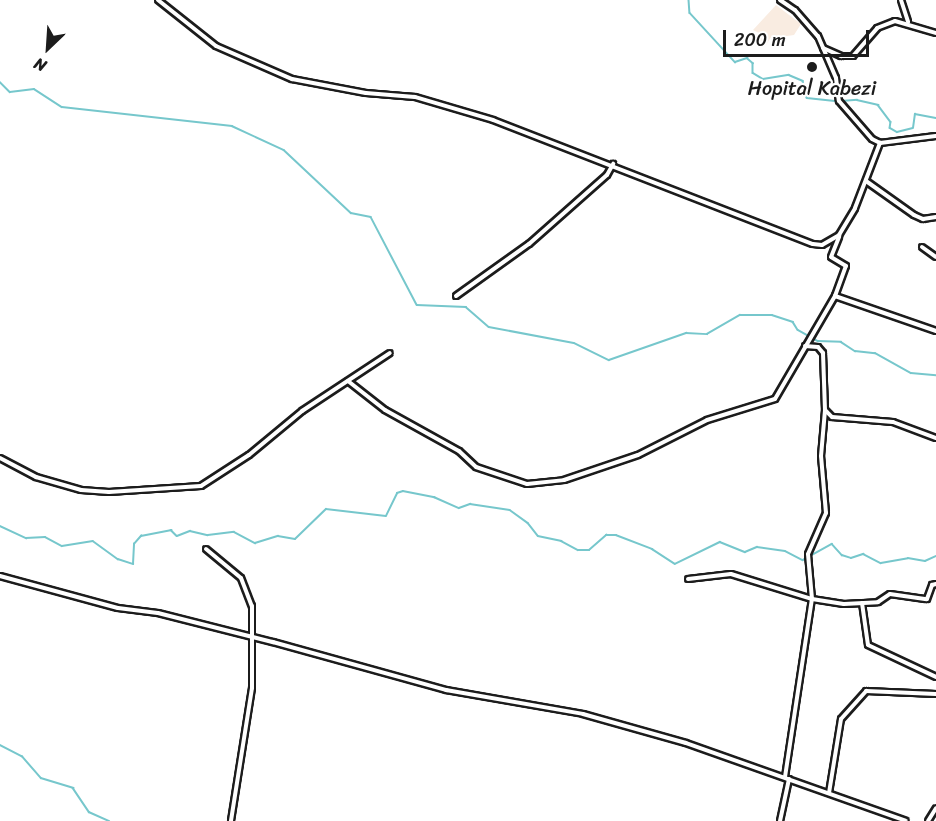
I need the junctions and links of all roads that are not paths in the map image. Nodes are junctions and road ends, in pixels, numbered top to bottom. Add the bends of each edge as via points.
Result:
1 (158, 0) edge
2 (780, 0) edge
3 (901, 0) edge
4 (908, 22) junction
5 (936, 33) edge
6 (823, 48) junction
7 (936, 136) edge
8 (879, 142) junction
9 (613, 164) junction
10 (866, 181) junction
11 (936, 217) edge
12 (840, 236) junction
13 (922, 247) dead end
14 (936, 257) edge
15 (456, 296) dead end
16 (835, 296) junction
17 (936, 331) edge
18 (805, 346) junction
19 (390, 353) dead end
20 (348, 381) junction
21 (825, 410) junction
22 (936, 438) edge
23 (0, 458) edge
24 (206, 549) dead end
25 (0, 576) edge
26 (688, 579) dead end
27 (936, 584) edge
28 (812, 599) junction
29 (862, 603) junction
30 (253, 637) junction
31 (936, 677) edge
32 (936, 694) edge
33 (787, 778) junction
34 (829, 793) junction
35 (936, 808) edge
36 (231, 821) edge
37 (780, 821) edge
38 (906, 821) edge
39 (928, 821) edge

1 - 9 street via 216,46 292,79 366,93 415,97
2 - 6 street via 811,26
3 - 4 street
4 - 5 street
4 - 6 street via 886,23 877,28 853,56 841,56
6 - 8 street via 836,78 839,101 861,129
7 - 8 street
8 - 10 street
9 - 12 street via 779,234 822,245
9 - 15 street via 607,175 529,244
10 - 11 street via 914,215 923,219
10 - 12 street
12 - 16 street via 831,258 846,266
13 - 14 street
16 - 17 street
16 - 18 street
18 - 20 street via 775,399 706,420 607,467 535,485 471,465 459,451 385,410
18 - 21 street via 818,347 823,353
19 - 20 street
20 - 23 street via 201,486 81,490 36,477
21 - 22 street via 840,418 893,422
21 - 28 street via 821,456 826,513 808,554
24 - 30 street via 234,570 247,587
25 - 30 street via 118,608 158,613
26 - 28 street via 731,574
27 - 29 street via 927,599 890,594 878,602
28 - 29 street
28 - 33 street
29 - 31 street via 868,645
30 - 33 street via 446,690 583,714
30 - 36 street via 252,688
32 - 34 street via 866,691 841,719
33 - 34 street
33 - 37 street
34 - 38 street
35 - 39 street

